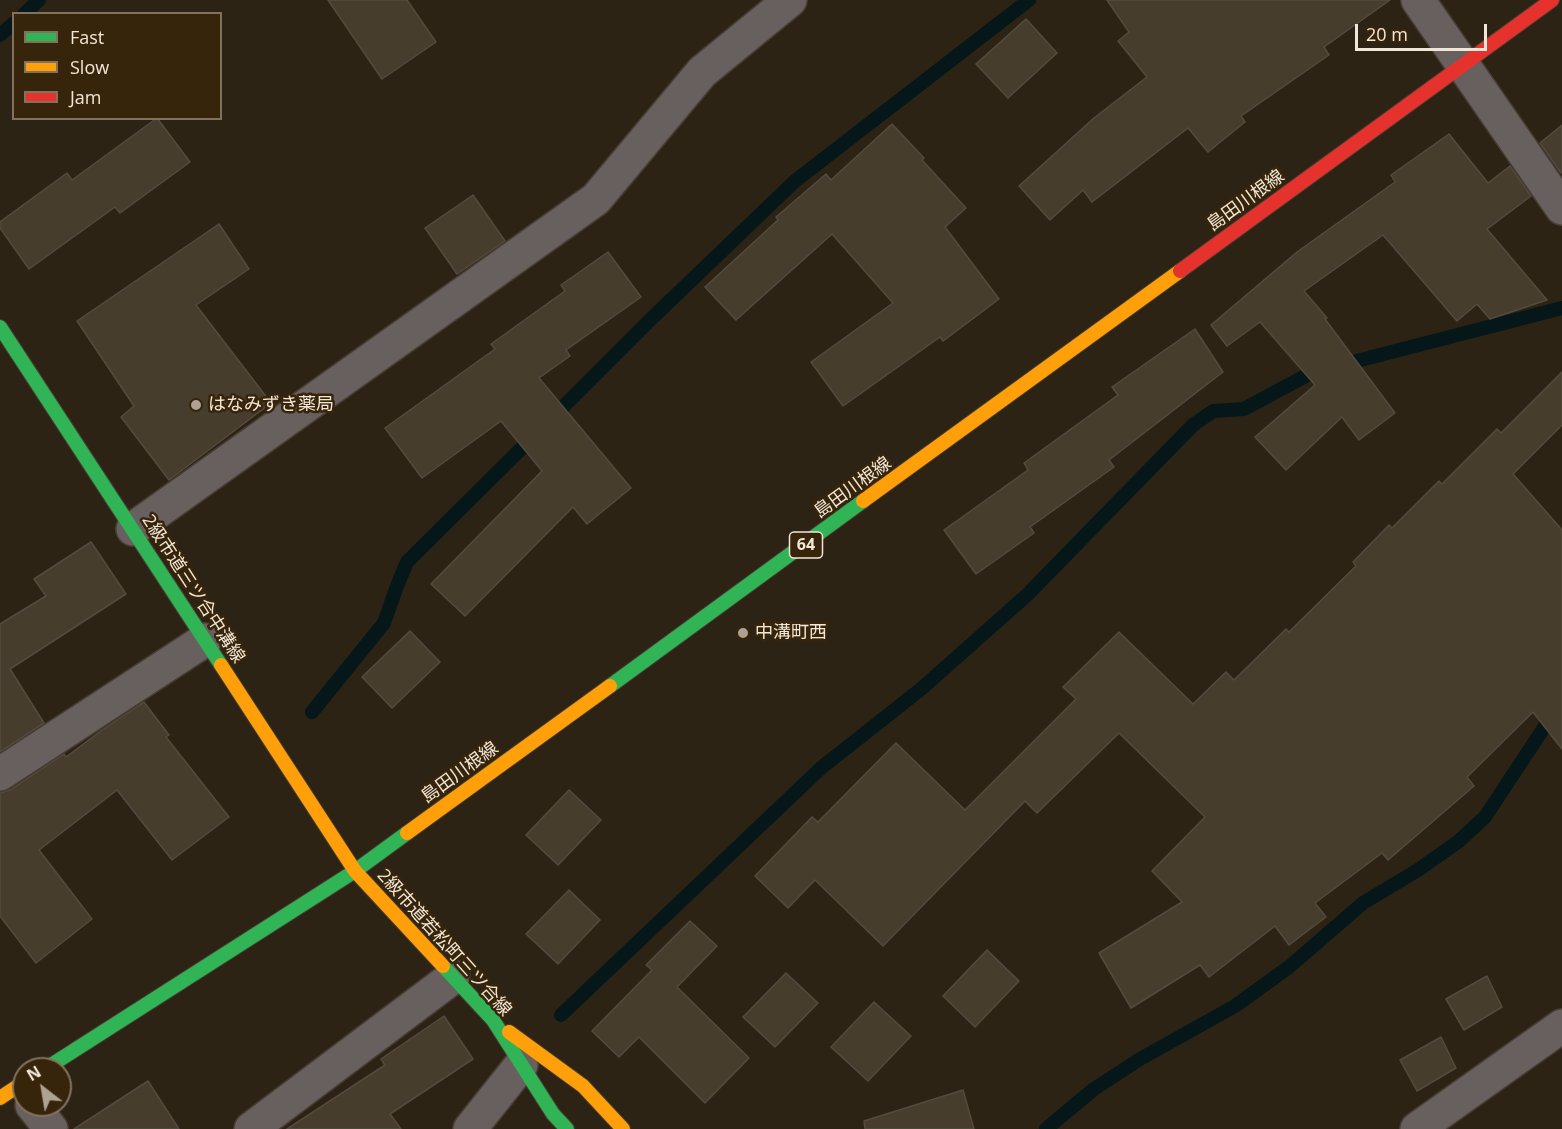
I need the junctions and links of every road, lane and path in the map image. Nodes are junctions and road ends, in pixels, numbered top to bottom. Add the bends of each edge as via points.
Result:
1 (790, 0) edge
2 (1418, 0) edge
3 (1552, 0) edge
4 (1463, 65) junction
5 (1562, 208) edge
6 (5, 344) edge
7 (133, 529) junction
8 (205, 640) junction
9 (0, 774) edge
10 (354, 871) junction
11 (453, 977) junction
12 (493, 1020) junction
13 (1562, 1026) edge
14 (64, 1057) edge
15 (521, 1065) junction
16 (40, 1117) edge
17 (51, 1129) edge
18 (251, 1129) edge
19 (470, 1129) edge
20 (567, 1129) edge
21 (623, 1129) edge
22 (1417, 1129) edge

1 - 7 street via 702,72 596,199
2 - 4 street
3 - 4 main road, 島田川根線 / 64
4 - 5 street
4 - 10 main road, 島田川根線 / 64
6 - 7 main road, 2級市道三ツ合中溝線
7 - 8 main road, 2級市道三ツ合中溝線
8 - 9 street
8 - 10 main road, 2級市道三ツ合中溝線
10 - 11 main road, 2級市道若松町三ツ合線
10 - 14 main road, 島田川根線 / 64
11 - 12 main road, 2級市道若松町三ツ合線
11 - 18 street
12 - 15 main road, 2級市道若松町三ツ合線
12 - 21 main road via 583,1086
13 - 22 street
15 - 19 street
15 - 20 main road, 2級市道若松町三ツ合線
16 - 17 street

